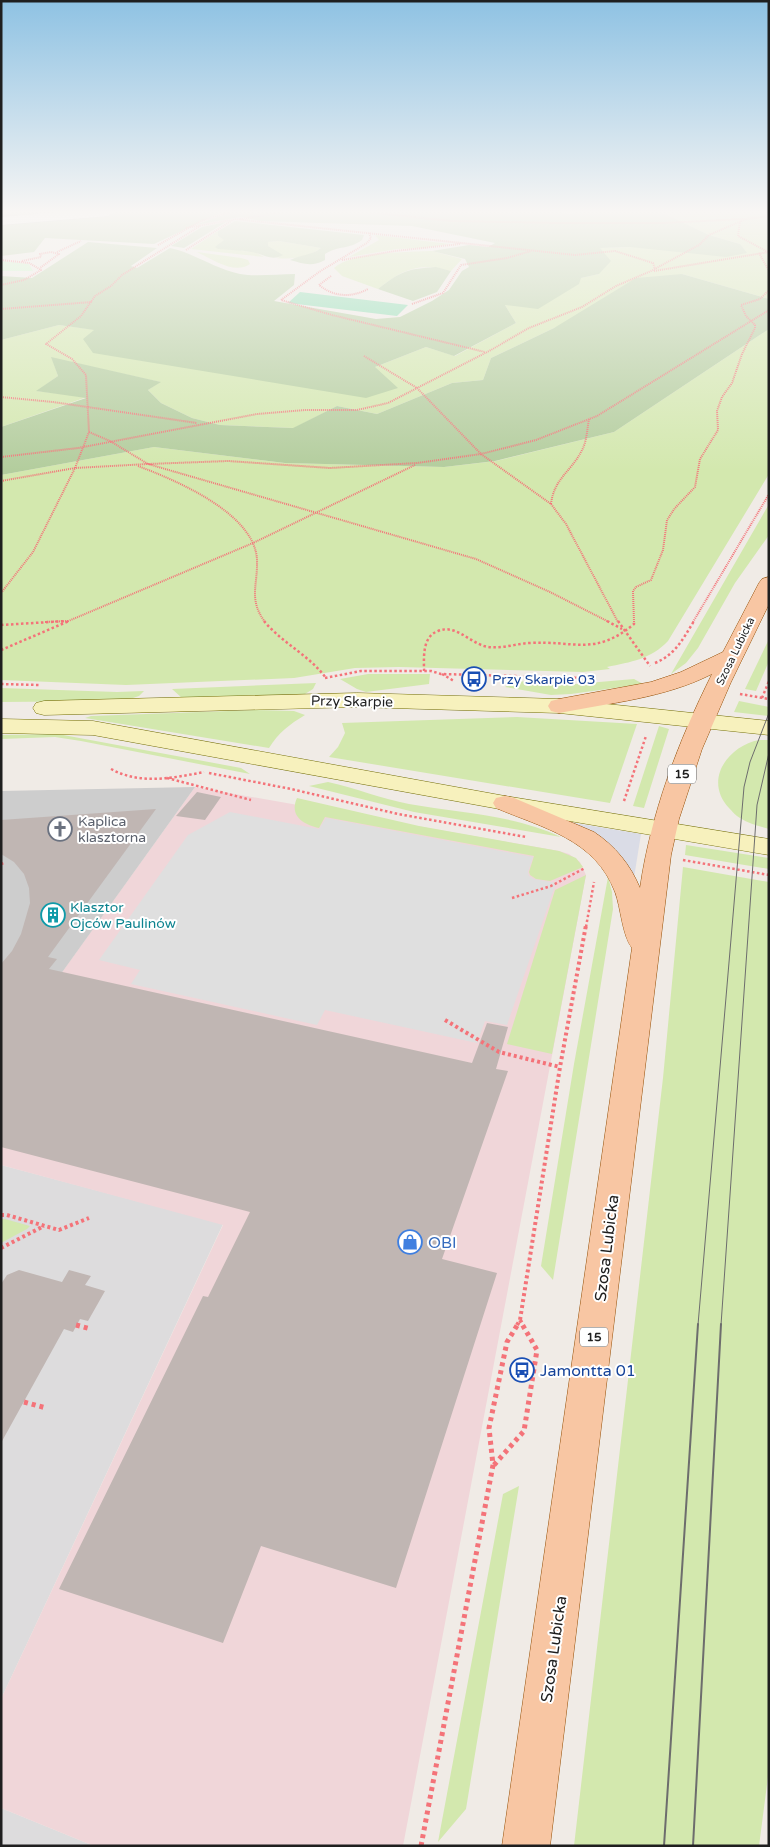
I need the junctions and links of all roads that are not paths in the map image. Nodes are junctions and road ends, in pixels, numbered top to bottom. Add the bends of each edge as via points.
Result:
1 (769, 583) edge
2 (732, 656) junction
3 (559, 706) junction
4 (1, 708) edge
5 (703, 720) junction
6 (1, 726) edge
7 (769, 728) edge
8 (505, 803) junction
9 (664, 829) junction
10 (769, 847) edge
11 (644, 956) junction
12 (526, 1846) edge

1 - 2 main road, Szosa Lubicka / 15
2 - 3 main road via 689,677 654,688
2 - 5 main road, Szosa Lubicka / 15
3 - 4 street, Przy Skarpie via 339,701
3 - 5 street, Przy Skarpie
5 - 7 street, Przy Skarpie
5 - 9 main road, 15
6 - 8 street via 93,728
8 - 9 street
8 - 11 main road via 581,836 605,852 621,875 637,918
9 - 10 street
9 - 11 main road, Szosa Lubicka / 15
11 - 12 main road, Szosa Lubicka / 15

